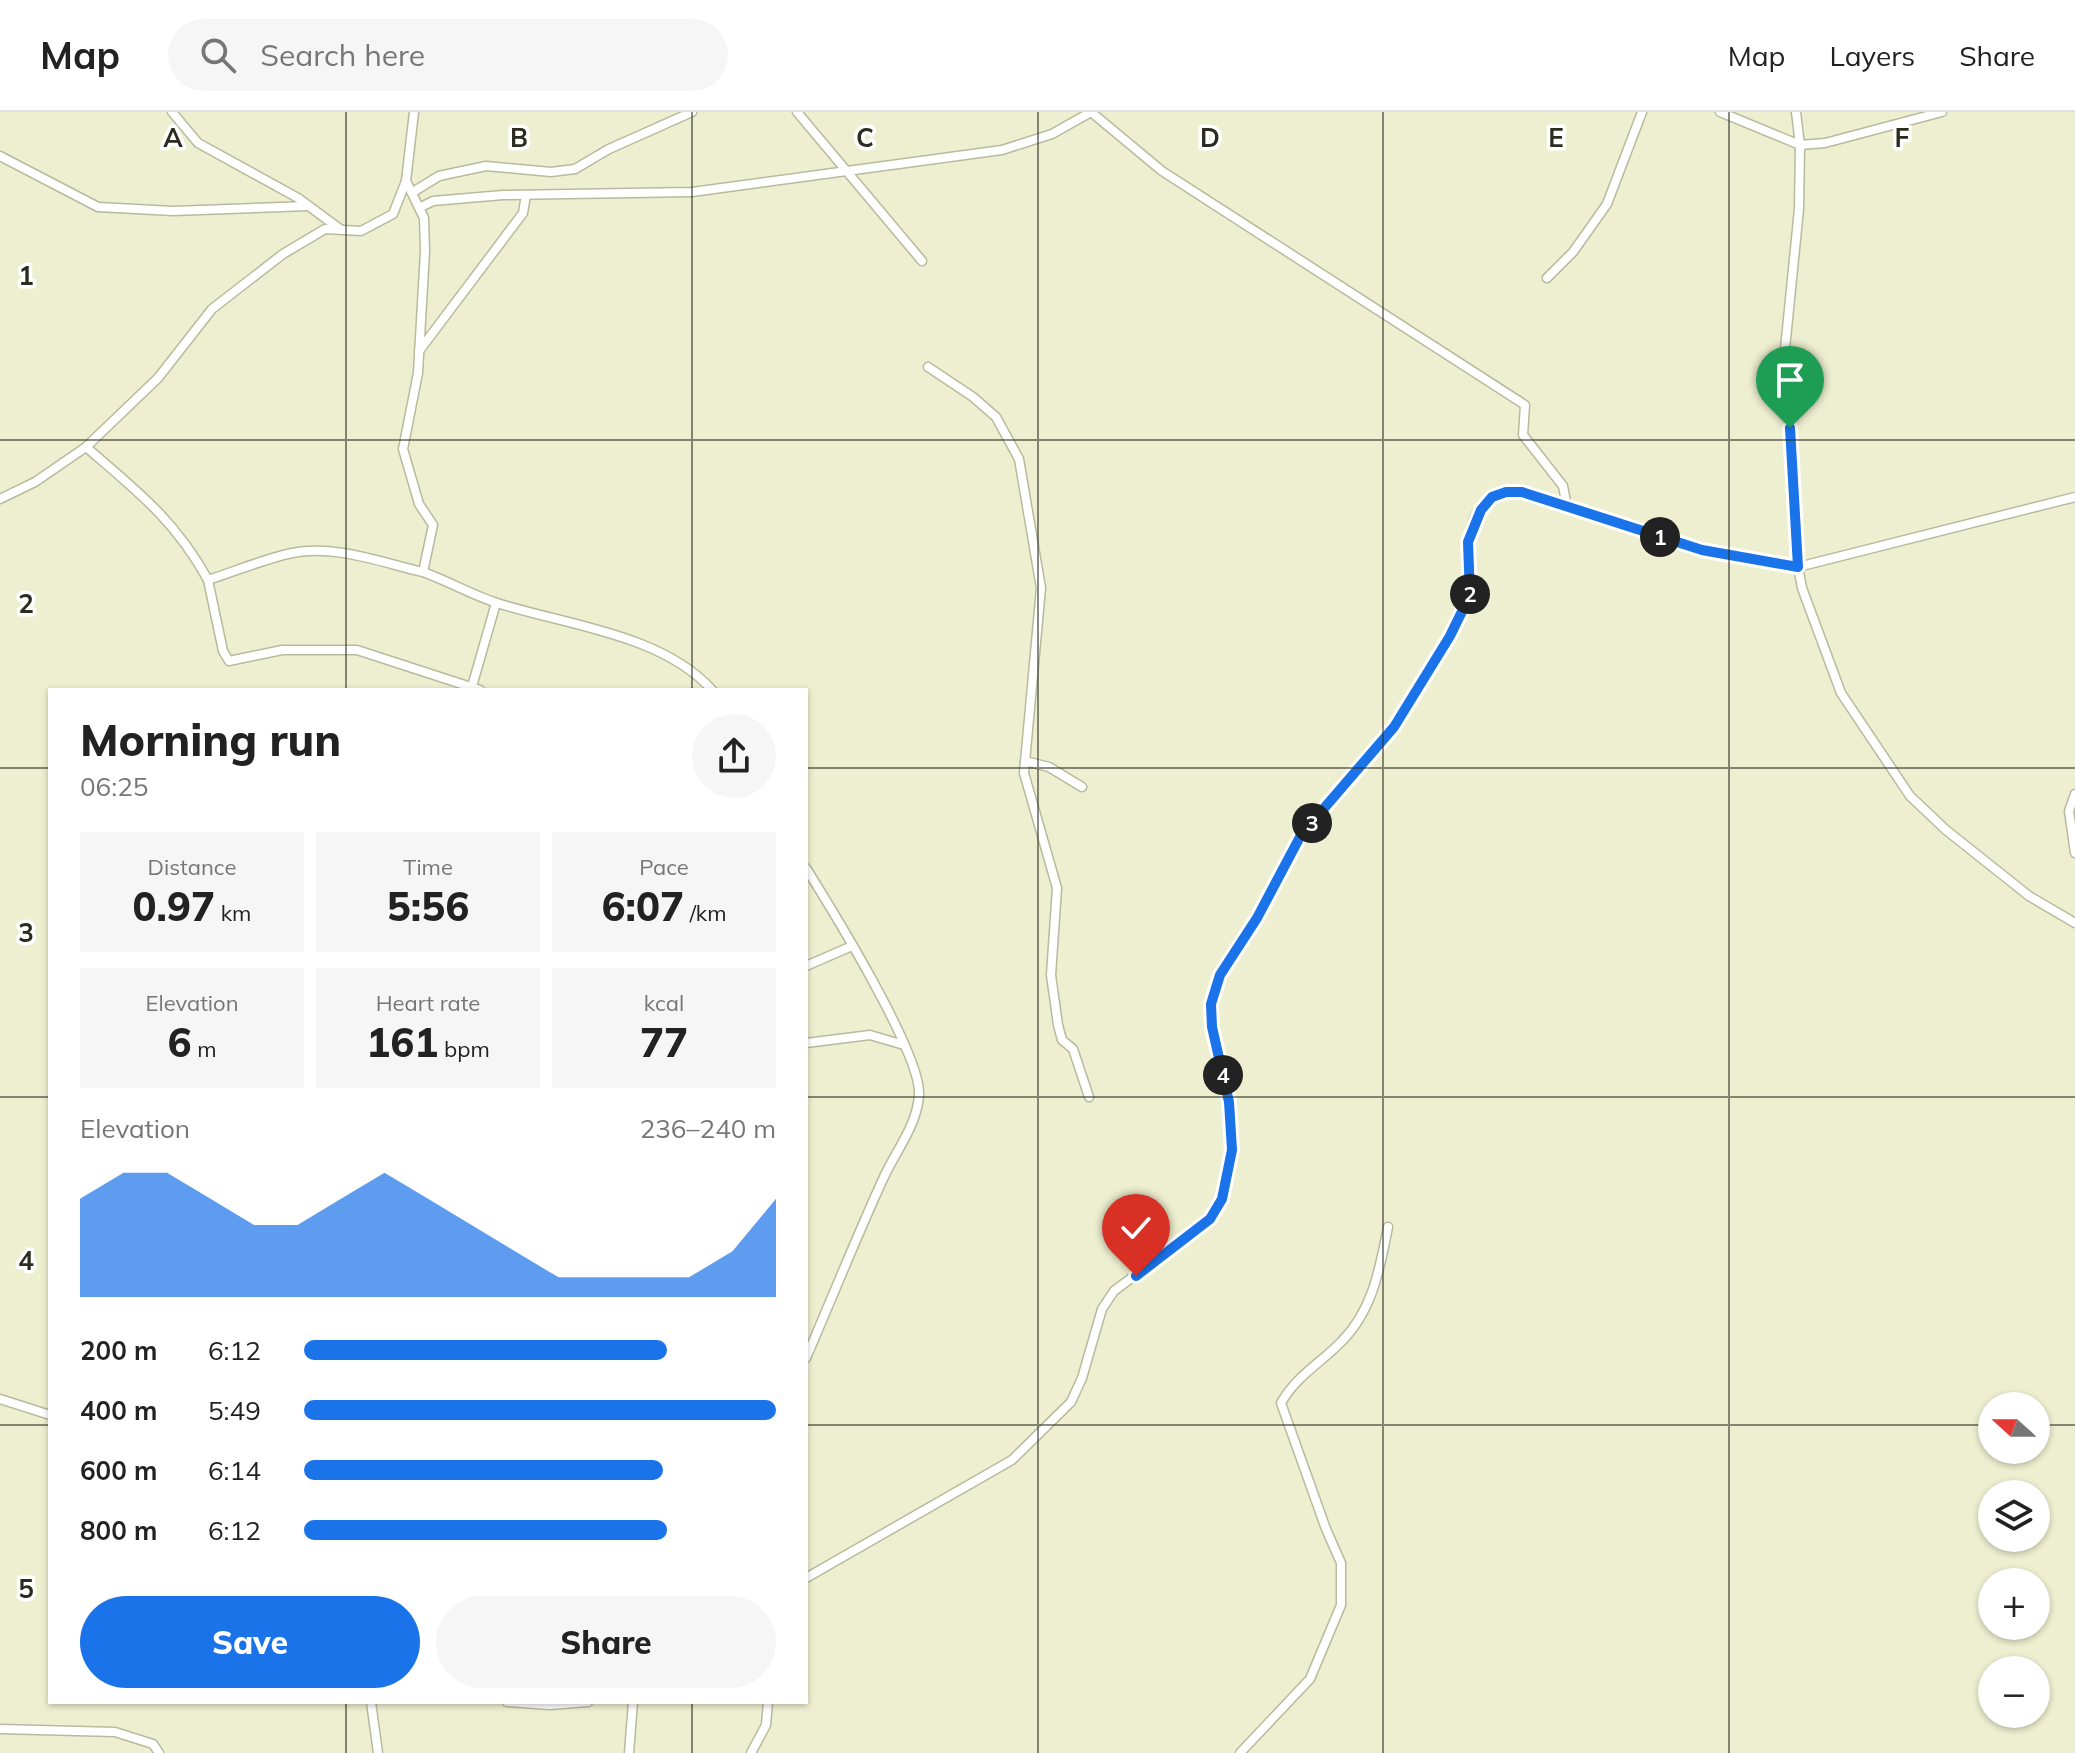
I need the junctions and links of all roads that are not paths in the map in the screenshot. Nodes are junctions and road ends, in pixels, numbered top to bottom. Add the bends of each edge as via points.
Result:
1 (172, 112) edge
2 (414, 112) edge
3 (692, 112) edge
4 (797, 112) edge
5 (1091, 112) edge
6 (1642, 112) edge
7 (1720, 112) edge
8 (1796, 112) edge
9 (1942, 112) edge
10 (1800, 145) junction
11 (0, 156) edge
12 (844, 170) junction
13 (406, 181) junction
14 (413, 192) junction
15 (526, 195) junction
16 (308, 206) junction
17 (421, 207) junction
18 (341, 230) junction
19 (922, 261) dead end
20 (1547, 278) dead end
21 (419, 351) junction
22 (928, 367) dead end
23 (86, 447) junction
24 (2075, 497) edge
25 (0, 499) edge
26 (1567, 507) junction
27 (1798, 567) junction
28 (423, 572) junction
29 (208, 580) junction
30 (496, 603) junction
31 (471, 688) edge
32 (474, 688) edge
33 (709, 688) edge
34 (1025, 761) junction
35 (1082, 787) dead end
36 (2075, 794) edge
37 (2075, 853) edge
38 (808, 874) edge
39 (2075, 923) edge
40 (852, 946) junction
41 (808, 965) edge
42 (808, 1043) edge
43 (904, 1045) junction
44 (1089, 1097) dead end
45 (1388, 1227) dead end
46 (808, 1354) edge
47 (0, 1399) edge
48 (48, 1414) edge
49 (808, 1577) edge
50 (371, 1704) edge
51 (536, 1704) edge
52 (563, 1704) edge
53 (633, 1704) edge
54 (768, 1704) edge
55 (0, 1729) edge
56 (159, 1753) edge
57 (378, 1753) edge
58 (629, 1753) edge
59 (751, 1753) edge
60 (1240, 1753) edge

1 - 16 street via 198,143
2 - 13 street
3 - 14 street via 575,169 486,166 439,176
4 - 12 street
5 - 12 street via 1052,134 1002,150
5 - 26 street via 1174,179 1525,405 1523,435 1563,486
6 - 20 street via 1607,204
7 - 10 street
8 - 10 street
9 - 10 street
10 - 27 street via 1785,349
11 - 16 street via 98,207 173,211
12 - 15 street via 681,193
12 - 19 street
13 - 14 street
13 - 18 street via 393,214 369,228
14 - 17 street
15 - 17 street via 454,198
15 - 21 street via 523,213
16 - 18 street
17 - 21 street via 425,251
18 - 23 street via 317,232 227,296 158,378
21 - 28 street via 403,449 416,496 433,525
22 - 34 street via 996,417 1019,459 1041,588
23 - 25 street
23 - 29 street via 169,520
24 - 27 street
26 - 27 street via 1702,550
26 - 49 street via 1506,492 1492,497 1481,510 1468,542 1470,595 1444,648 1394,727 1301,835 1220,975 1211,1004 1212,1027 1229,1102 1232,1150 1222,1199 1210,1219 1114,1291 1102,1309 1071,1402 1012,1460
27 - 39 street via 1841,693 1910,796 2029,896
28 - 29 street via 314,551
28 - 30 street
29 - 31 street via 229,661 282,650 357,650
30 - 32 street
30 - 33 street via 579,623 656,652 688,667
34 - 35 street via 1049,767
34 - 44 street via 1029,799 1057,888 1054,1005 1062,1040 1073,1049
36 - 37 street via 2069,811
38 - 40 street
40 - 41 street
40 - 43 street
42 - 43 street via 870,1035
43 - 46 street via 916,1069 915,1113
45 - 60 street via 1375,1290 1344,1340 1293,1383 1281,1403 1341,1563 1341,1605 1310,1679
47 - 48 street
50 - 57 street
51 - 52 street
53 - 58 street
54 - 59 street via 766,1725
55 - 56 street via 115,1732 153,1744

